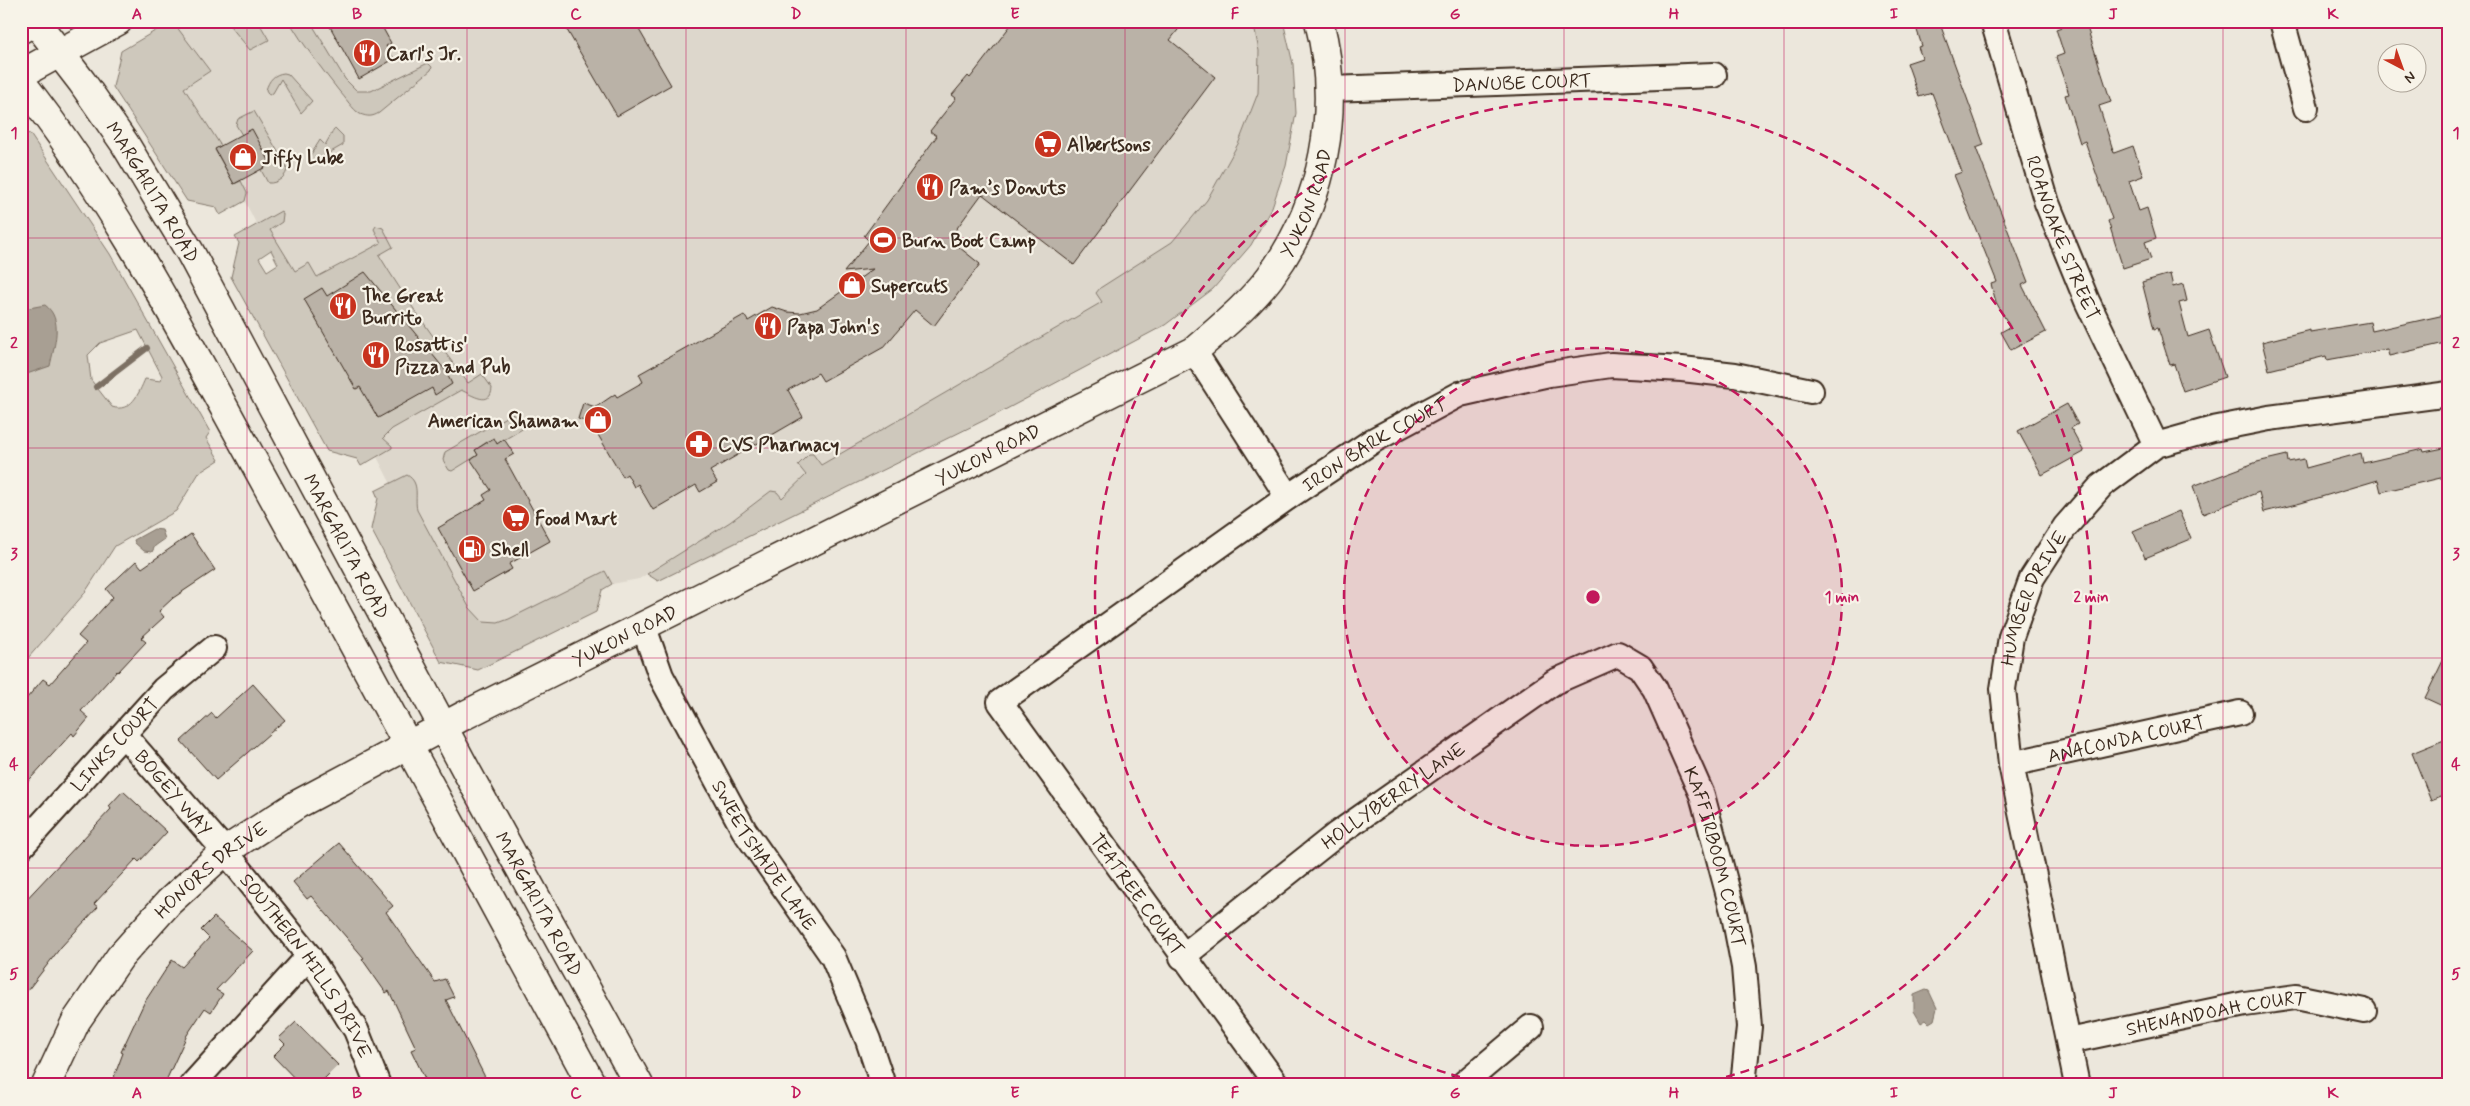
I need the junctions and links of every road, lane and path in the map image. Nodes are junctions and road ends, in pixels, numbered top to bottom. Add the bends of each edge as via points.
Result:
1 (35, 21) edge
2 (118, 21) edge
3 (1319, 21) edge
4 (1992, 21) edge
5 (2282, 21) edge
6 (21, 29) edge
7 (59, 53) junction
8 (21, 74) edge
9 (1714, 75) dead end
10 (21, 82) edge
11 (1330, 89) junction
12 (2306, 108) dead end
13 (1194, 351) junction
14 (1811, 392) dead end
15 (2449, 394) edge
16 (2156, 445) junction
17 (1288, 497) junction
18 (644, 625) junction
19 (214, 648) dead end
20 (1618, 654) joint
21 (1000, 702) joint
22 (2240, 713) dead end
23 (444, 726) junction
24 (124, 735) junction
25 (409, 746) junction
26 (2011, 764) junction
27 (21, 848) edge
28 (225, 851) junction
29 (308, 956) junction
30 (1182, 957) junction
31 (2364, 1011) dead end
32 (1531, 1027) dead end
33 (2069, 1041) junction
34 (46, 1085) edge
35 (192, 1085) edge
36 (378, 1085) edge
37 (592, 1085) edge
38 (639, 1085) edge
39 (882, 1085) edge
40 (1277, 1085) edge
41 (1462, 1085) edge
42 (1743, 1085) edge
43 (2078, 1085) edge

1 - 6 main road
1 - 7 main road, MARGARITA ROAD
2 - 7 main road
3 - 11 main road, YUKON ROAD via 1327,49
4 - 16 street, ROANOAKE STREET via 2047,202 2087,301
5 - 12 street
7 - 8 main road
7 - 23 main road, MARGARITA ROAD via 126,144 190,252
9 - 11 street, DANUBE COURT
10 - 25 main road, MARGARITA ROAD via 92,178 130,238
11 - 13 main road, YUKON ROAD via 1325,153 1314,194 1295,237 1270,278 1241,310
13 - 17 street
13 - 18 main road, YUKON ROAD
14 - 17 street, IRON BARK COURT via 1735,375 1682,369 1611,365 1549,374 1460,394 1374,440
15 - 16 street, HUMBER DRIVE via 2269,418 2213,428
16 - 26 street, HUMBER DRIVE via 2101,486 2065,527 2032,578 2010,637 2003,689
17 - 21 street, IRON BARK COURT
18 - 23 main road, YUKON ROAD
18 - 39 street, SWEETSHADE LANE via 661,676 744,830 834,957 868,1040
19 - 24 street, LINKS COURT via 164,688
20 - 30 street, HOLLYBERRY LANE via 1554,682 1337,834
20 - 42 street, KAFFIRBOOM COURT via 1640,667 1654,689 1702,795 1734,915 1744,967 1749,1027
21 - 30 street, TEATREE COURT
22 - 26 street, ANACONDA COURT
23 - 25 main road, HONORS DRIVE
23 - 38 main road, MARGARITA ROAD
24 - 27 street, LINKS COURT
24 - 28 street, BOGEY WAY
25 - 28 main road, HONORS DRIVE via 298,804
25 - 37 main road, MARGARITA ROAD
26 - 33 street, HUMBER DRIVE
28 - 29 street, SOUTHERN HILLS DRIVE
28 - 34 main road, HONORS DRIVE via 169,902 120,957 76,1021
29 - 35 street
29 - 36 street, SOUTHERN HILLS DRIVE via 356,1030
30 - 40 street, TEATREE COURT
31 - 33 street, SHENANDOAH COURT via 2296,997 2245,1004
32 - 41 street
33 - 43 street, HUMBER DRIVE

